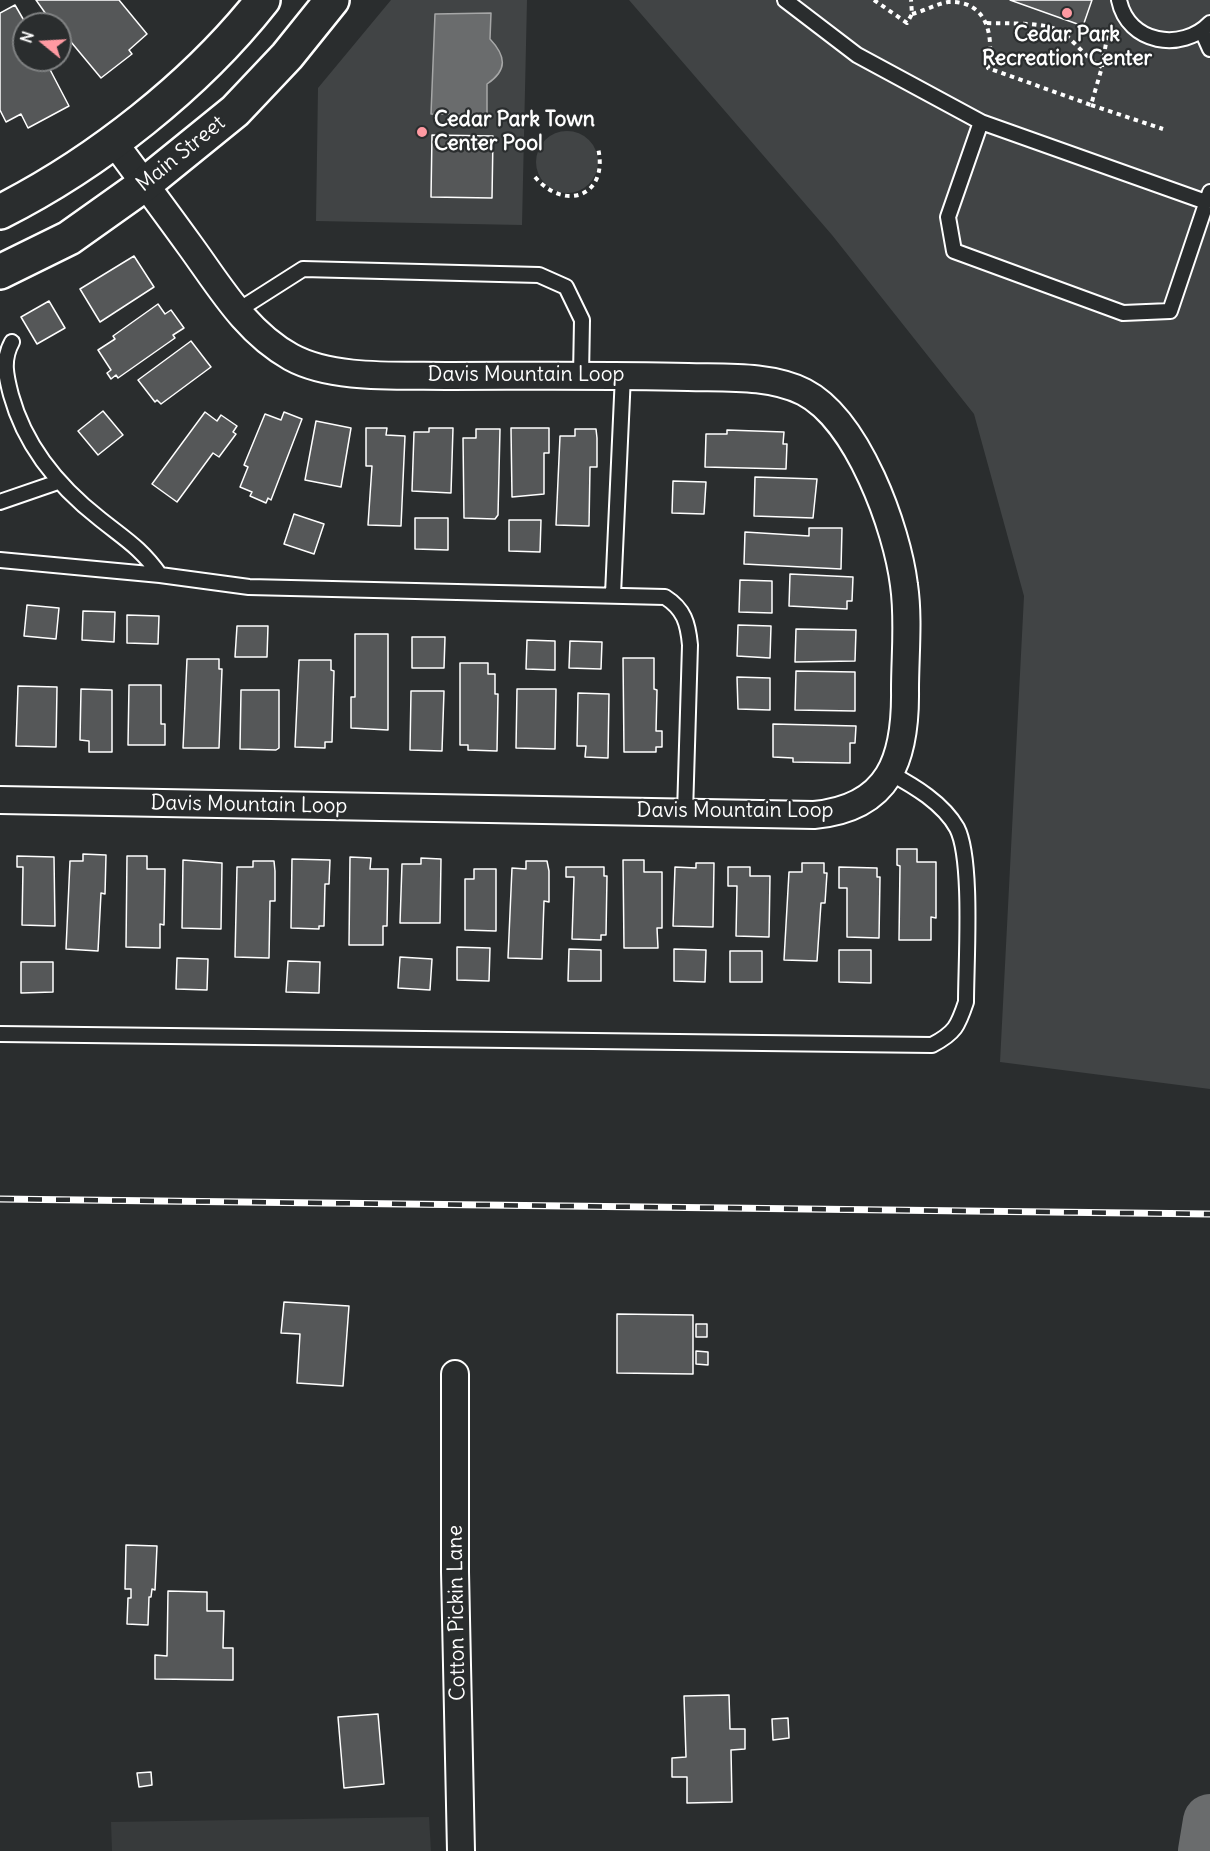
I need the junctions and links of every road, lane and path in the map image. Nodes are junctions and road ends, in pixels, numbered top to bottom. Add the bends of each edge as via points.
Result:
1 (264, 0) edge
2 (332, 0) edge
3 (785, 0) edge
4 (874, 0) edge
5 (911, 0) edge
6 (1119, 0) edge
7 (912, 14) junction
8 (987, 23) junction
9 (1206, 27) edge
10 (1108, 29) dead end
11 (1210, 49) edge
12 (1102, 67) junction
13 (1091, 105) junction
14 (981, 122) junction
15 (1163, 129) dead end
16 (113, 141) junction
17 (597, 148) dead end
18 (535, 177) dead end
19 (145, 184) junction
20 (1208, 197) edge
21 (0, 212) edge
22 (0, 272) edge
23 (237, 311) junction
24 (12, 342) dead end
25 (623, 375) junction
26 (581, 376) junction
27 (58, 482) junction
28 (0, 502) edge
29 (0, 561) edge
30 (160, 575) junction
31 (613, 594) junction
32 (890, 773) junction
33 (0, 800) edge
34 (686, 813) junction
35 (0, 1034) edge
36 (455, 1374) dead end
37 (462, 1851) edge

1 - 16 street via 198,72
2 - 19 street, Main Street via 235,111
3 - 14 lane via 857,55
4 - 7 path via 907,23
5 - 7 path
6 - 9 lane via 1128,19 1154,39 1187,39
7 - 8 path via 946,2 962,2 978,10
8 - 12 path via 1051,28 1063,33 1085,57
8 - 13 path via 992,38 988,68
9 - 11 lane
10 - 12 path
12 - 13 path
13 - 15 path
14 - 20 lane
14 - 20 lane via 948,217 954,250 1123,313 1170,311
16 - 19 street, Davis Mountain Loop
16 - 21 street via 41,191
17 - 18 path via 597,177 590,189 582,193 555,195
19 - 22 street, Main Street via 69,238
19 - 23 street, Davis Mountain Loop
23 - 26 street, Davis Mountain Loop via 262,338 294,359 328,369 372,375
23 - 26 lane via 303,269 539,275 566,287 582,320
24 - 27 lane via 6,352 6,373 15,408 36,453
25 - 26 street, Davis Mountain Loop
25 - 31 lane
25 - 32 street, Davis Mountain Loop via 740,379 789,386 807,394 835,418 852,443 884,507 898,548 905,588 902,740
27 - 28 lane
27 - 30 lane via 144,553
29 - 30 lane
30 - 31 lane via 249,587
31 - 34 lane via 665,597 680,606 688,626
32 - 34 street, Davis Mountain Loop via 873,795 838,813
32 - 35 lane via 918,789 956,826 966,859 966,1002 950,1035 932,1044
33 - 34 street, Davis Mountain Loop
36 - 37 street, Cotton Pickin Lane

